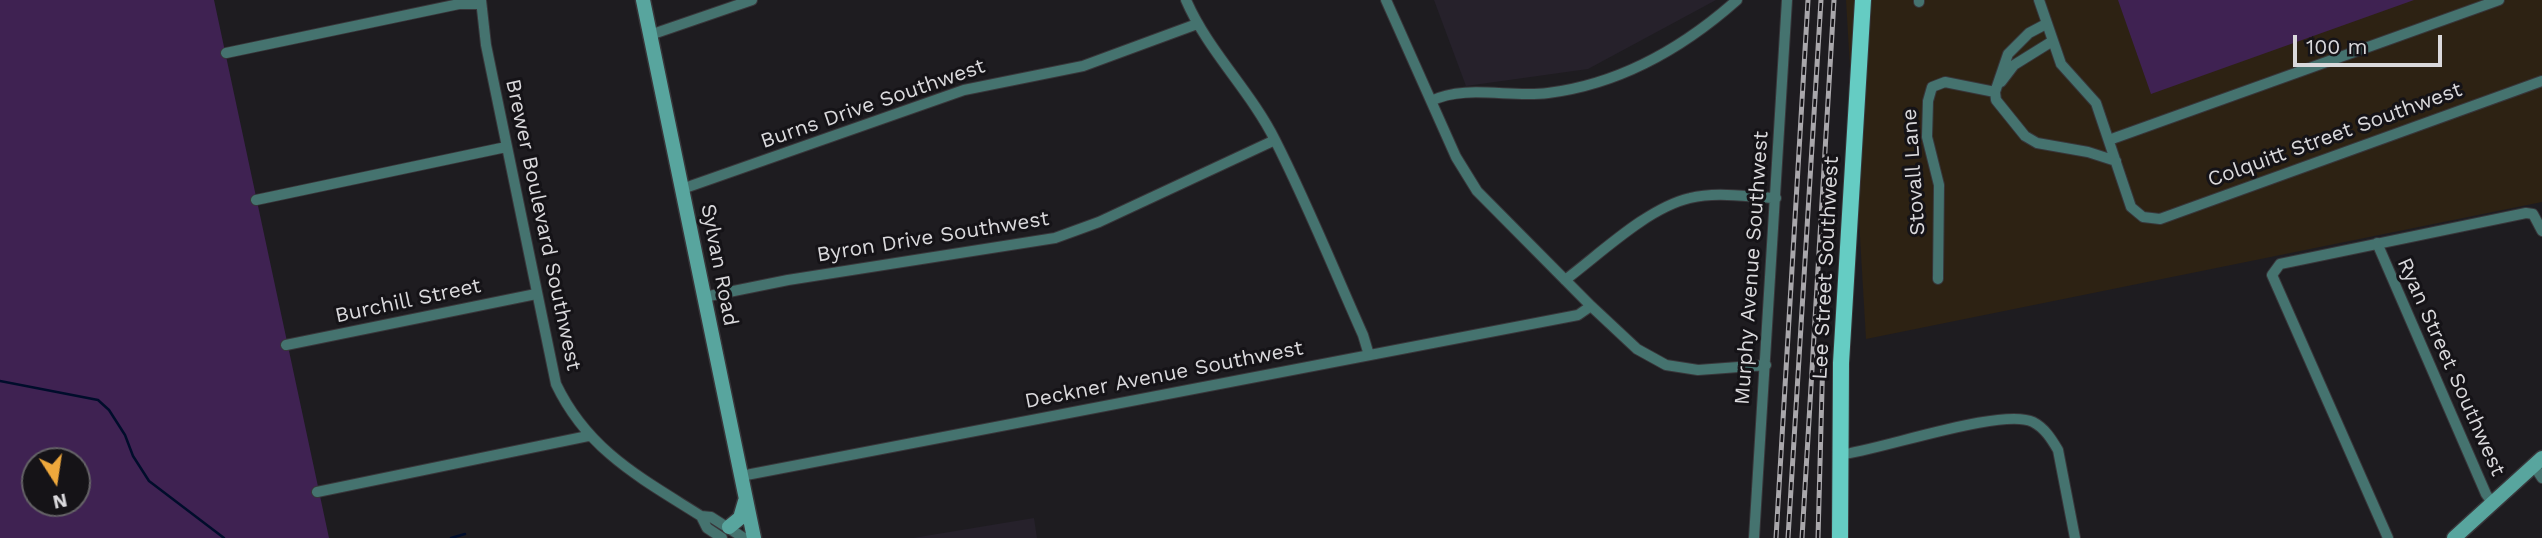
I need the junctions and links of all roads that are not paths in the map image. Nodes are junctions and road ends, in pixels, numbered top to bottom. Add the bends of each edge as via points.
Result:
1 (643, 0) edge
2 (752, 0) edge
3 (1186, 0) edge
4 (1386, 0) edge
5 (1737, 0) edge
6 (1787, 0) edge
7 (1863, 0) edge
8 (2039, 0) edge
9 (2499, 0) edge
10 (481, 2) edge
11 (1197, 24) junction
12 (2046, 24) junction
13 (650, 35) junction
14 (2051, 42) junction
15 (226, 53) dead end
16 (2542, 81) edge
17 (1995, 92) junction
18 (1431, 101) junction
19 (1275, 140) junction
20 (2109, 140) junction
21 (506, 147) junction
22 (2116, 162) junction
23 (682, 189) junction
24 (1776, 198) junction
25 (256, 200) dead end
26 (2542, 231) edge
27 (2377, 243) junction
28 (1938, 279) dead end
29 (1565, 280) junction
30 (536, 294) junction
31 (704, 297) junction
32 (1591, 306) junction
33 (286, 345) dead end
34 (1369, 355) junction
35 (1766, 365) junction
36 (588, 436) junction
37 (1839, 455) junction
38 (2539, 467) edge
39 (741, 476) junction
40 (317, 492) dead end
41 (746, 499) junction
42 (2493, 504) junction
43 (701, 516) junction
44 (720, 534) edge
45 (744, 538) edge
46 (754, 538) edge
47 (1754, 538) edge
48 (1840, 538) edge
49 (2075, 538) edge
50 (2388, 538) edge
51 (2454, 538) edge

1 - 13 main road, Sylvan Road
2 - 13 street
3 - 11 street
4 - 18 street
5 - 18 street via 1669,52 1601,80 1548,93 1449,94
6 - 24 street, Murphy Avenue Southwest
7 - 37 main road, Lee Street Southwest
8 - 12 street
9 - 20 street
10 - 15 street
10 - 21 street, Brewer Boulevard Southwest
11 - 19 street
11 - 23 street, Burns Drive Southwest via 1083,66 964,90
12 - 14 street
12 - 17 street via 2013,47
13 - 23 main road, Sylvan Road
14 - 17 street via 2014,65
14 - 20 street via 2062,64 2096,103
16 - 22 street, Colquitt Street Southwest via 2160,219 2141,216 2131,206
17 - 22 street via 1996,100 2036,143
17 - 28 street, Stovall Lane via 1938,82 1930,94 1927,137 1939,185
18 - 29 street via 1456,158 1477,191
19 - 31 street, Byron Drive Southwest via 1055,238
19 - 34 street
20 - 22 street
21 - 25 street
21 - 30 street, Brewer Boulevard Southwest
23 - 31 main road, Sylvan Road
24 - 29 street via 1710,195 1676,202
24 - 35 street, Murphy Avenue Southwest
26 - 27 street via 2536,218 2526,213
27 - 42 street, Ryan Street Southwest
27 - 50 street via 2280,264 2272,275
29 - 32 street
30 - 33 street, Burchill Street
30 - 36 street, Brewer Boulevard Southwest via 556,384
31 - 39 main road, Sylvan Road
32 - 34 street, Deckner Avenue Southwest via 1578,315
32 - 35 street via 1637,349 1666,365 1698,370
34 - 39 street, Deckner Avenue Southwest
35 - 47 street, Murphy Avenue Southwest
36 - 40 street
36 - 43 street, Brewer Boulevard Southwest via 616,461
37 - 48 main road, Lee Street Southwest
37 - 49 street via 2001,418 2032,422 2058,450
38 - 42 main road
39 - 41 main road, Sylvan Road
41 - 44 main road via 740,517
41 - 46 main road, Sylvan Road
42 - 51 main road
43 - 44 street, Brewer Boulevard Southwest
43 - 44 street, Brewer Boulevard Southwest via 711,517
44 - 45 street, Brewer Boulevard Southwest

